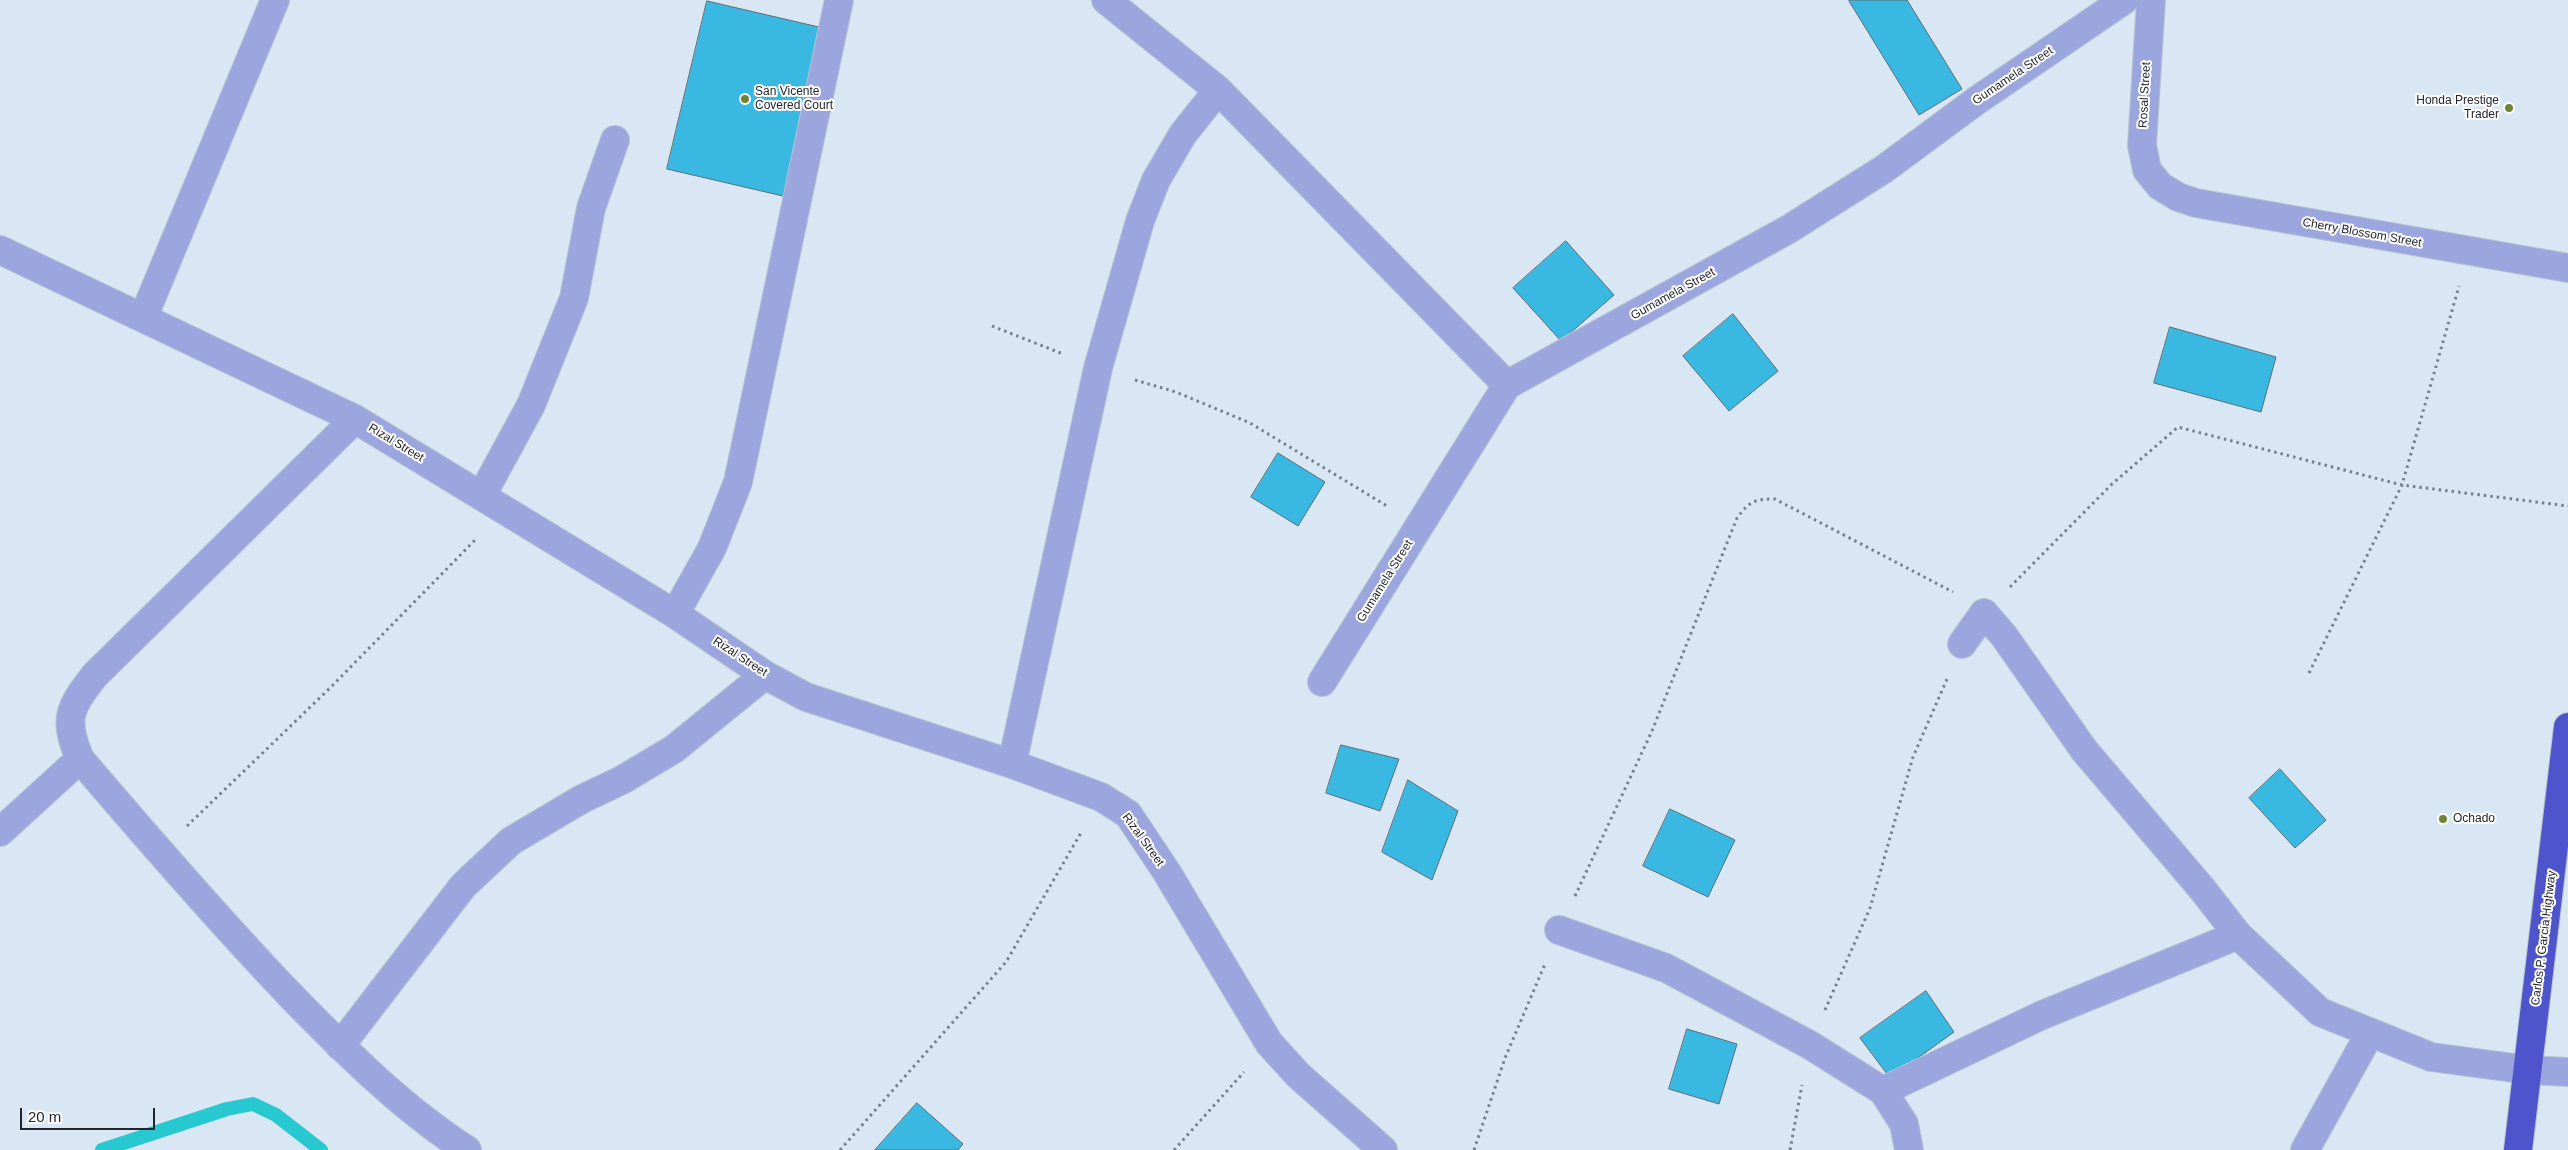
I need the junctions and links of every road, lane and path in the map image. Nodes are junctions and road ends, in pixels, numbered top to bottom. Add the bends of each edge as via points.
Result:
1 (275, 0) edge
2 (839, 0) edge
3 (1106, 0) edge
4 (2124, 0) edge
5 (2151, 0) edge
6 (1218, 90) junction
7 (615, 140) dead end
8 (2160, 186) joint
9 (0, 250) edge
10 (2469, 253) junction
11 (2568, 268) edge
12 (143, 318) junction
13 (992, 326) dead end
14 (1098, 368) junction
15 (1507, 385) junction
16 (355, 419) junction
17 (2402, 485) junction
18 (482, 494) junction
19 (2568, 506) edge
20 (506, 509) junction
21 (1420, 526) junction
22 (1984, 613) junction
23 (675, 614) junction
24 (1962, 644) joint
25 (2308, 673) dead end
26 (766, 675) junction
27 (1322, 682) dead end
28 (2568, 726) edge
29 (80, 759) junction
30 (1012, 764) junction
31 (1102, 797) junction
32 (0, 832) edge
33 (159, 852) junction
34 (1559, 930) junction
35 (2238, 935) junction
36 (2370, 1034) junction
37 (1269, 1043) junction
38 (1810, 1045) junction
39 (340, 1046) junction
40 (2529, 1070) junction
41 (2568, 1072) edge
42 (1883, 1091) junction
43 (467, 1150) edge
44 (840, 1150) edge
45 (1174, 1150) edge
46 (1383, 1150) edge
47 (1474, 1150) edge
48 (1790, 1150) edge
49 (1909, 1150) edge
50 (2305, 1150) edge
51 (2518, 1150) edge

1 - 12 street
2 - 23 street via 738,482 712,548
3 - 6 street
4 - 15 street, Gumamela Street via 1976,101 1884,169 1789,229
5 - 8 street, Rosal Street via 2142,145 2147,170
6 - 14 street via 1183,134 1156,180 1140,221
6 - 15 street
7 - 18 street via 591,208 574,298 532,405
8 - 10 street, Cherry Blossom Street via 2196,203
9 - 12 street, Rizal Street
10 - 11 street, Cherry Blossom Street
10 - 17 path
12 - 16 street, Rizal Street
13 - 14 path
14 - 21 path via 1176,392 1250,423
14 - 30 street
15 - 21 street, Gumamela Street
16 - 18 street, Rizal Street
16 - 29 street via 80,693 69,721
17 - 19 path
17 - 22 path via 2178,427 2111,485
17 - 25 path
18 - 20 street, Rizal Street
20 - 23 street, Rizal Street
20 - 33 path via 332,687
21 - 27 street, Gumamela Street
22 - 24 street
22 - 34 path via 1953,591 1775,499 1759,499 1748,504 1737,518 1652,731
22 - 35 street via 2004,636 2084,750
23 - 26 street, Rizal Street
24 - 38 path via 1913,757 1870,908
26 - 30 street, Rizal Street via 806,697
26 - 39 street via 674,749 511,841 463,886
28 - 40 highway, Carlos P. Garcia Highway
29 - 32 street
29 - 33 street
30 - 31 street, Rizal Street
31 - 37 street, Rizal Street via 1128,814
31 - 44 path via 1006,962
33 - 39 street via 233,936
34 - 38 street via 1666,968
34 - 47 path via 1505,1058
35 - 36 street via 2320,1012
35 - 42 street via 2040,1016
36 - 40 street via 2431,1057
36 - 50 street
37 - 45 path
37 - 46 street, Rizal Street via 1298,1075
38 - 42 street
38 - 48 path
39 - 43 street via 435,1130
40 - 41 street
40 - 51 highway, Carlos P. Garcia Highway
42 - 49 street via 1904,1124

